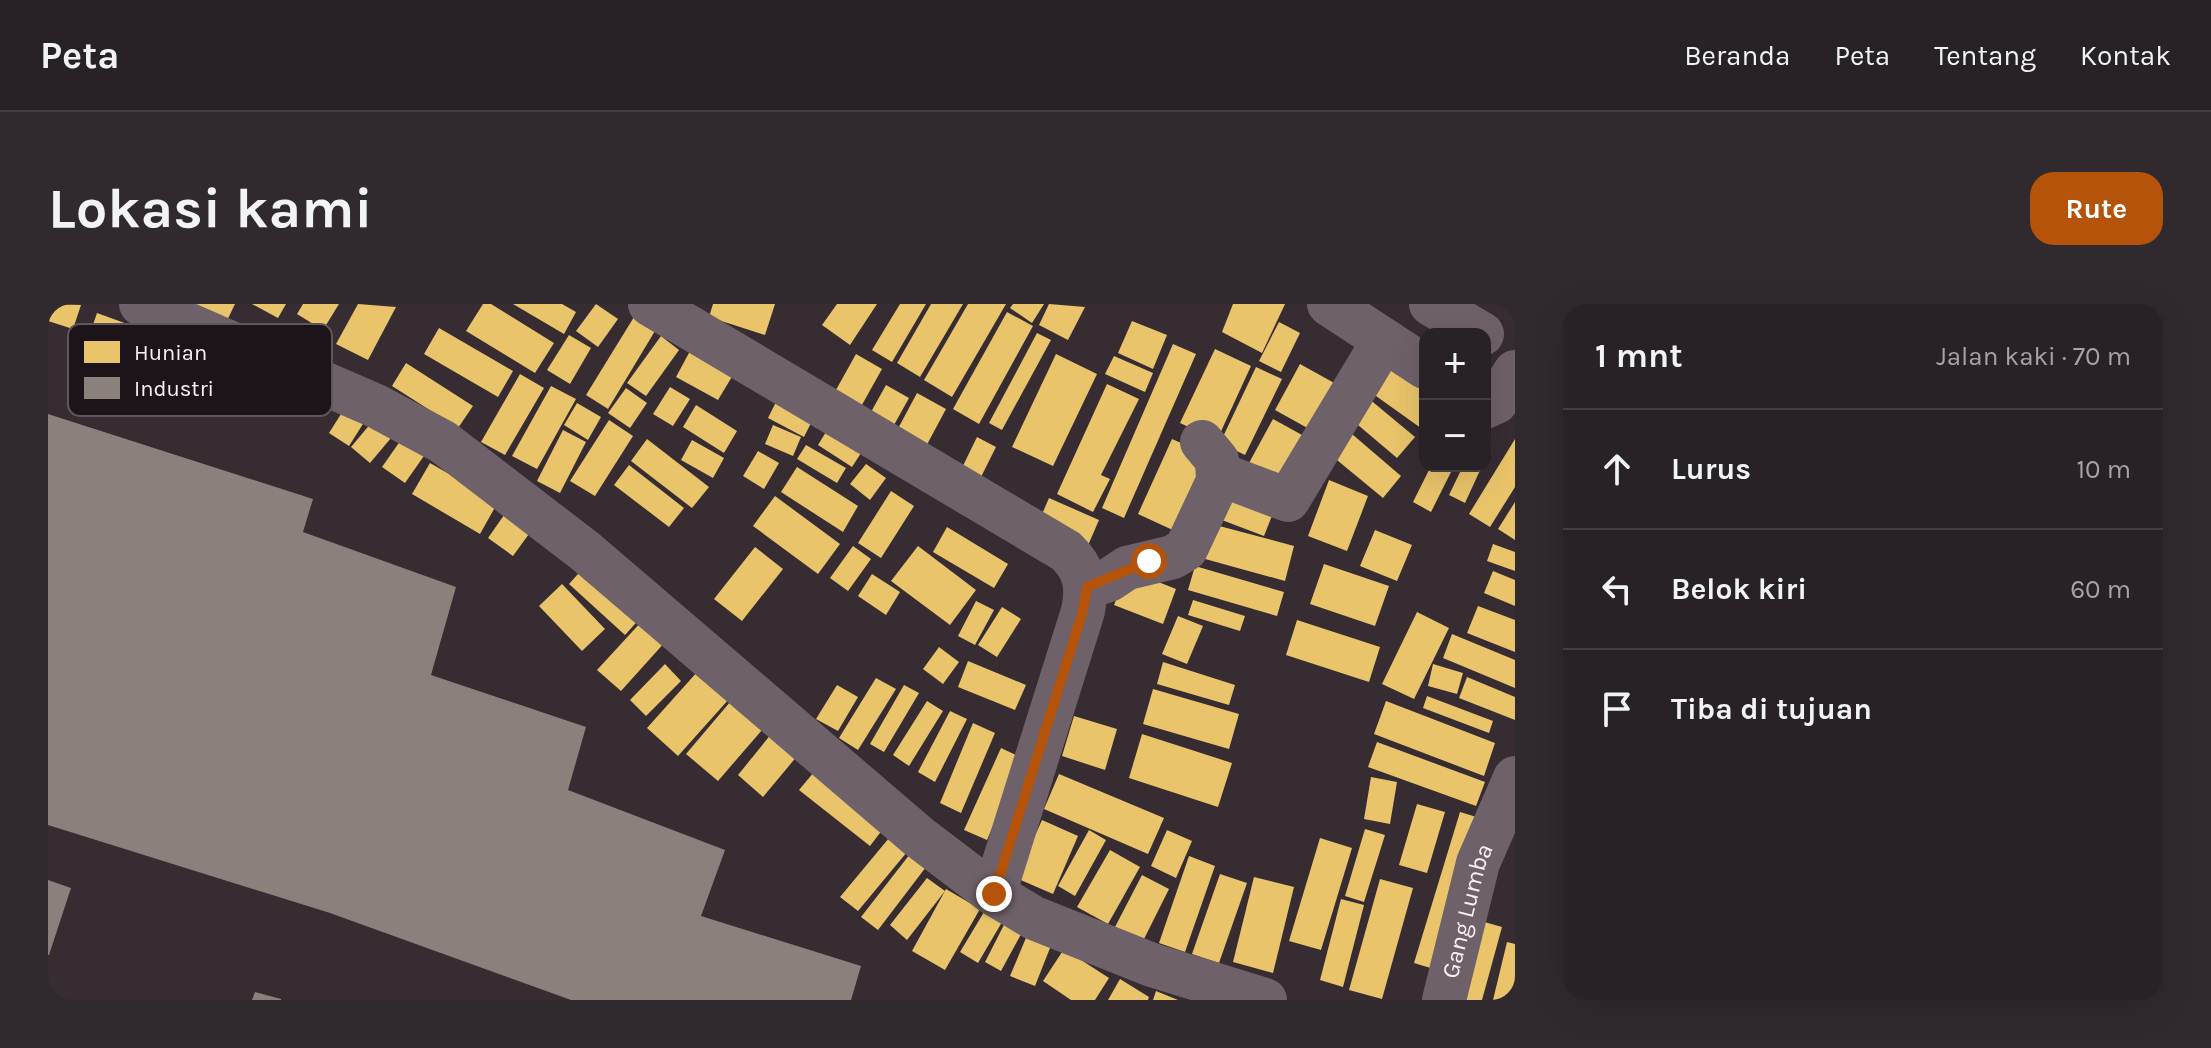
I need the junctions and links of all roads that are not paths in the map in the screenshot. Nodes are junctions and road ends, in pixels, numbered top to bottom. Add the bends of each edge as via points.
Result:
1 (141, 304) edge
2 (650, 304) edge
3 (1329, 304) edge
4 (1464, 320) edge
5 (187, 324) edge
6 (1384, 340) junction
7 (1515, 353) edge
8 (1419, 363) edge
9 (332, 387) edge
10 (1087, 587) junction
11 (1515, 778) edge
12 (994, 894) junction
13 (1265, 1000) edge
14 (1444, 1000) edge

1 - 5 street
2 - 10 street via 1066,551 1080,564
3 - 6 street
4 - 7 street
6 - 8 street
6 - 10 street via 1288,500 1210,458 1215,494 1186,549
9 - 12 street via 443,442 585,551 919,837
10 - 12 street
11 - 14 street, Gang Lumba via 1478,863
12 - 13 street via 1034,918 1152,965

